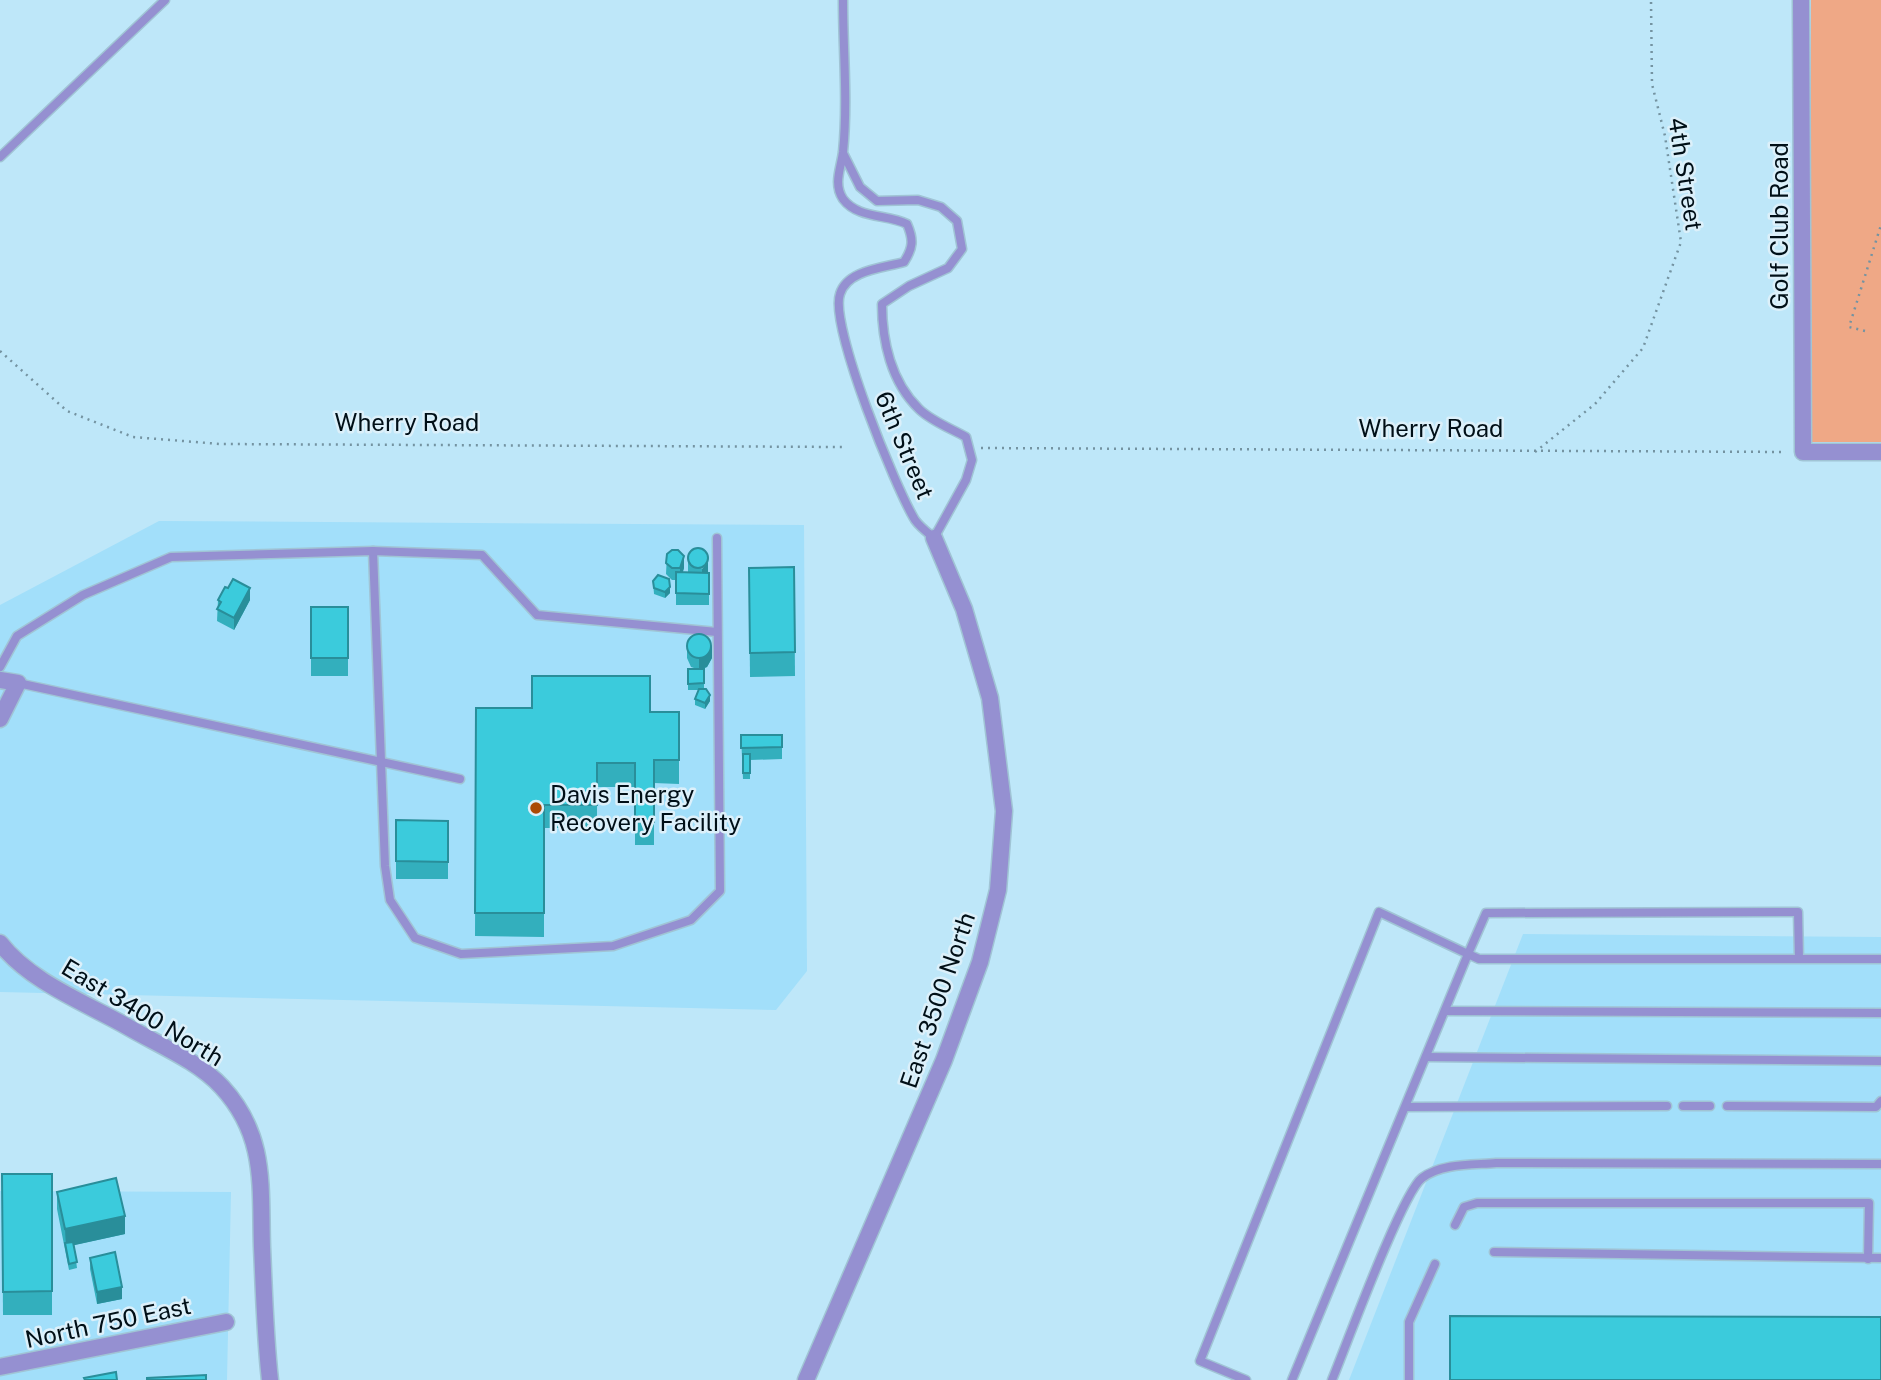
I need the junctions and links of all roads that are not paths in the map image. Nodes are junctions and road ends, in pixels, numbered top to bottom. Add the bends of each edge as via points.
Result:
1 (165, 0) edge
2 (843, 0) edge
3 (1801, 0) edge
4 (843, 153) junction
5 (0, 157) edge
6 (1881, 452) edge
7 (717, 538) dead end
8 (934, 538) junction
9 (373, 551) junction
10 (717, 632) junction
11 (0, 667) edge
12 (0, 680) edge
13 (18, 683) junction
14 (0, 719) edge
15 (381, 763) junction
16 (460, 779) dead end
17 (0, 943) edge
18 (1468, 954) junction
19 (1799, 959) junction
20 (1881, 959) edge
21 (1446, 1011) junction
22 (1881, 1013) edge
23 (1426, 1057) junction
24 (1881, 1060) edge
25 (1881, 1101) edge
26 (1667, 1106) dead end
27 (1683, 1106) dead end
28 (1710, 1106) dead end
29 (1727, 1106) dead end
30 (1406, 1107) junction
31 (1881, 1164) edge
32 (1455, 1226) dead end
33 (1494, 1252) dead end
34 (1881, 1258) edge
35 (1868, 1259) junction
36 (1435, 1264) dead end
37 (226, 1322) dead end
38 (0, 1367) edge
39 (270, 1380) edge
40 (806, 1380) edge
41 (1246, 1380) edge
42 (1292, 1380) edge
43 (1332, 1380) edge
44 (1409, 1380) edge

1 - 5 lane
2 - 4 lane, 6th Street
3 - 6 street, Golf Club Road via 1803,452
4 - 8 lane, 6th Street via 837,178 843,199 863,214 891,216 907,224 912,236 912,250 904,262 852,276 839,293 839,324 869,413 916,521
4 - 8 lane, 6th Street via 860,187 877,201 918,200 941,207 957,220 962,249 948,268 882,304 882,335 900,386 920,411 966,437 972,460
7 - 10 lane
8 - 40 street, East 3500 North via 964,609 990,698 1004,811 998,890 980,962 944,1060
9 - 10 lane via 482,555 537,615
9 - 11 lane via 172,557 83,595 16,636
9 - 15 lane
10 - 15 lane via 720,891 691,920 599,947 461,954 415,938 390,900 384,866
12 - 13 street
13 - 14 street
13 - 15 lane
15 - 16 lane
17 - 39 street, East 3400 North via 34,973 194,1065 221,1085 238,1107 253,1136 262,1178
18 - 19 lane via 1479,959
18 - 19 lane via 1486,913 1798,912
18 - 21 lane
18 - 41 lane via 1379,912 1200,1361
19 - 20 lane
21 - 22 lane
21 - 23 lane
23 - 24 lane
23 - 30 lane
25 - 29 lane via 1876,1107
26 - 30 lane
27 - 28 lane
30 - 42 lane
31 - 43 lane via 1449,1166 1421,1178 1405,1205
32 - 35 lane via 1464,1207 1477,1203 1869,1203
33 - 35 lane
34 - 35 lane
36 - 44 lane via 1409,1322
37 - 38 street, North 750 East

